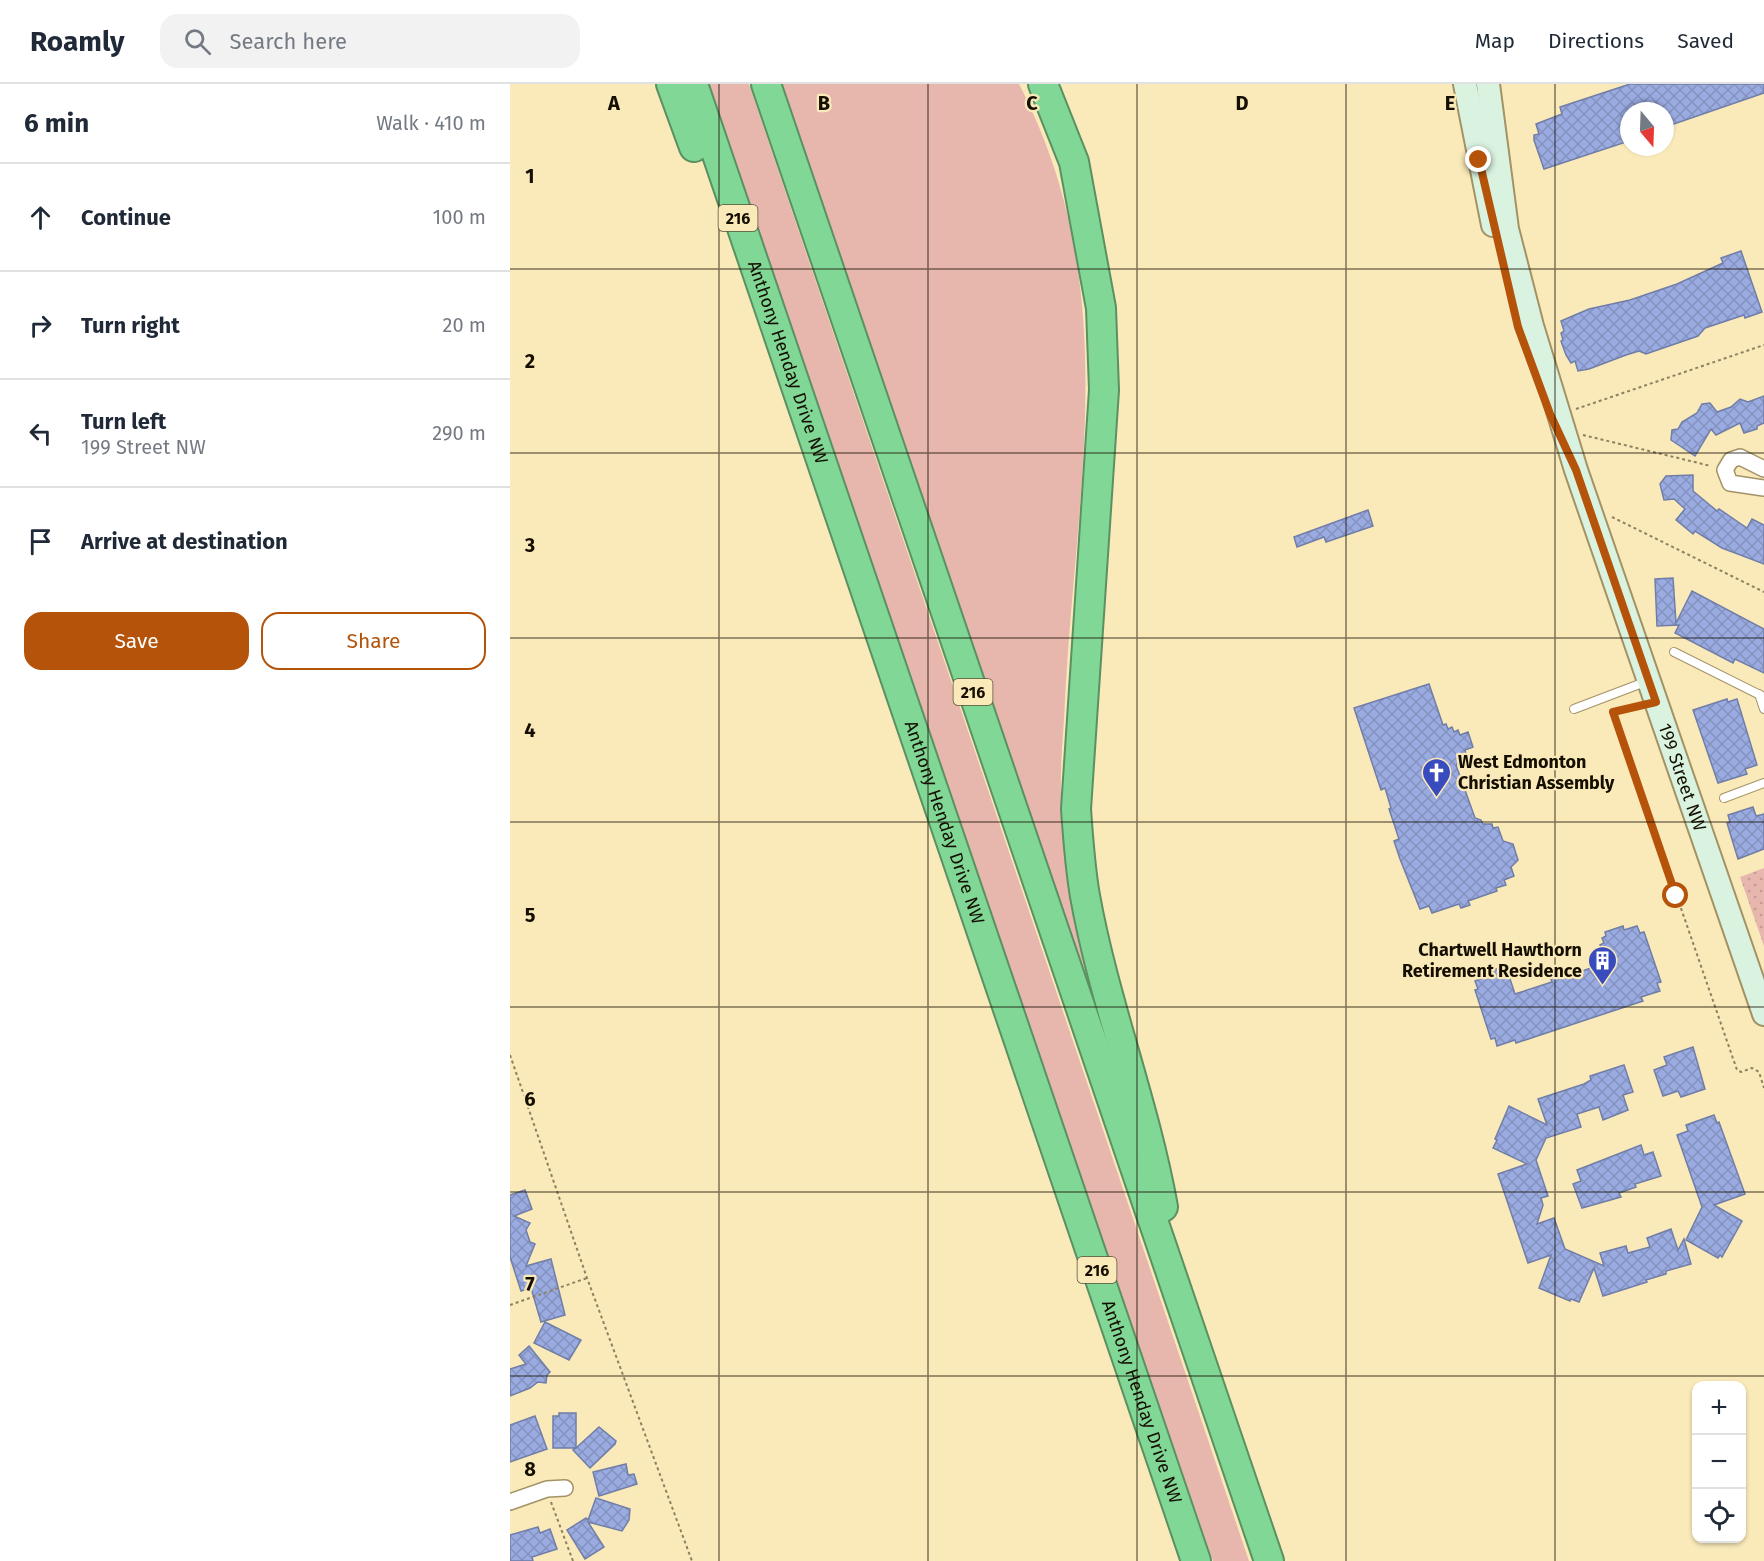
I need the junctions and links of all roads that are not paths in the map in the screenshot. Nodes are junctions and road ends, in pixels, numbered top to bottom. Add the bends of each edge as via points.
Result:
1 (671, 84) edge
2 (693, 84) edge
3 (766, 84) edge
4 (1043, 84) edge
5 (1465, 84) edge
6 (1488, 84) edge
7 (783, 352) junction
8 (1764, 469) edge
9 (1576, 470) junction
10 (1764, 488) edge
11 (1674, 652) dead end
12 (1652, 691) junction
13 (1761, 695) edge
14 (1574, 709) dead end
15 (1764, 709) edge
16 (1764, 783) edge
17 (1724, 798) dead end
18 (1764, 1014) edge
19 (1180, 1300) junction
20 (565, 1488) dead end
21 (510, 1502) edge
22 (1196, 1561) edge
23 (1269, 1561) edge

1 - 7 highway via 729,245
2 - 7 highway, Anthony Henday Drive NW / 216
3 - 19 highway, 216
4 - 19 highway via 1074,162 1101,308 1104,390 1076,809 1080,854 1097,949 1153,1149
5 - 9 main road, 199 Street NW via 1494,232 1518,327 1550,414
6 - 9 main road, 199 Street NW via 1508,229 1532,326
7 - 22 highway, Anthony Henday Drive NW / 216
8 - 10 street via 1740,457 1731,460 1725,470 1730,483
9 - 12 main road, 199 Street NW
11 - 13 lane
12 - 14 lane
12 - 18 main road, 199 Street NW
13 - 15 lane
16 - 17 lane
19 - 23 highway, 216
20 - 21 street via 547,1489

